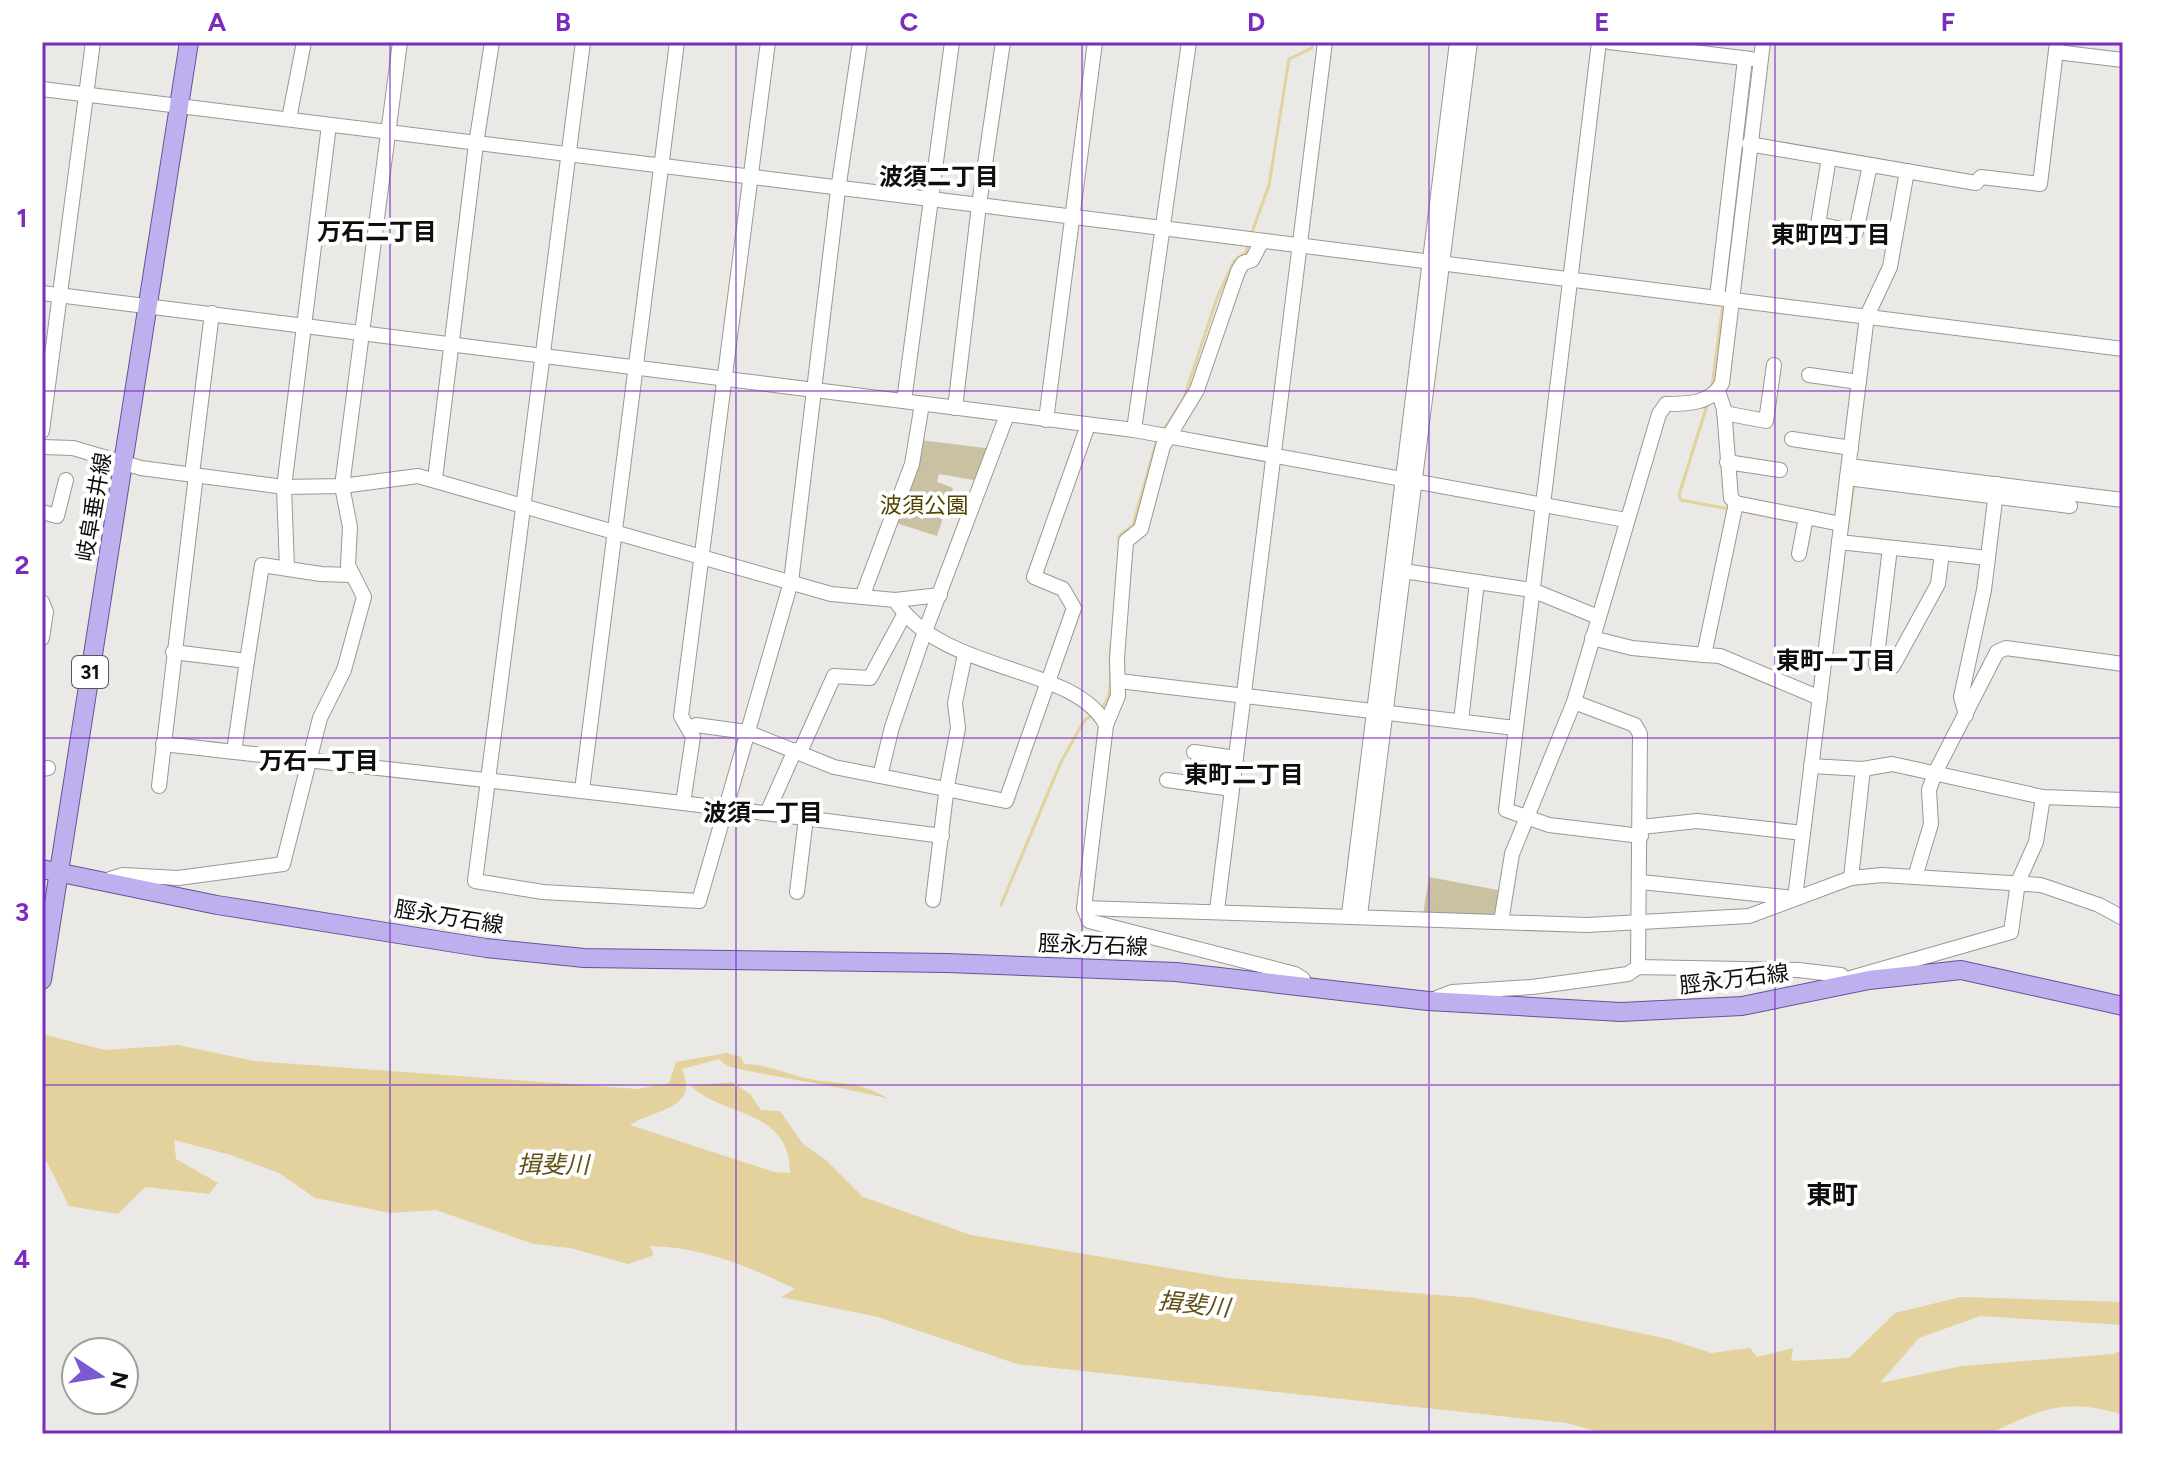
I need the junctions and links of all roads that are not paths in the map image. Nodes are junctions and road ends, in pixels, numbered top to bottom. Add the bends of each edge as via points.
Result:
1 (93, 42) edge
2 (189, 42) edge
3 (304, 42) edge
4 (400, 42) edge
5 (492, 42) edge
6 (583, 42) edge
7 (677, 42) edge
8 (768, 42) edge
9 (860, 42) edge
10 (952, 42) edge
11 (1003, 42) edge
12 (1095, 42) edge
13 (1189, 42) edge
14 (1325, 42) edge
15 (1457, 42) edge
16 (1470, 42) edge
17 (1599, 42) edge
18 (1609, 42) edge
19 (1763, 42) edge
20 (2056, 47) edge
21 (1701, 48) edge
22 (1752, 60) junction
23 (2123, 60) edge
24 (42, 89) edge
25 (85, 95) junction
26 (179, 107) junction
27 (289, 119) junction
28 (329, 125) junction
29 (385, 132) junction
30 (476, 144) junction
31 (1749, 144) junction
32 (568, 155) junction
33 (1829, 158) junction
34 (1870, 165) junction
35 (660, 166) junction
36 (1907, 171) junction
37 (748, 178) junction
38 (838, 190) junction
39 (929, 200) junction
40 (979, 205) junction
41 (1071, 217) junction
42 (1161, 228) junction
43 (1262, 241) junction
44 (1300, 245) junction
45 (1435, 263) junction
46 (1571, 280) junction
47 (42, 293) edge
48 (59, 295) junction
49 (1724, 298) junction
50 (150, 307) junction
51 (212, 313) junction
52 (1867, 316) junction
53 (303, 325) junction
54 (361, 333) junction
55 (451, 344) junction
56 (2123, 349) edge
57 (542, 357) junction
58 (1774, 365) dead end
59 (634, 369) junction
60 (1809, 375) dead end
61 (723, 379) junction
62 (1859, 382) junction
63 (813, 390) junction
64 (1718, 391) junction
65 (904, 401) junction
66 (922, 404) junction
67 (955, 408) junction
68 (1724, 413) junction
69 (1007, 415) junction
70 (1046, 420) junction
71 (1088, 425) junction
72 (1134, 430) junction
73 (42, 431) edge
74 (1169, 436) junction
75 (1792, 439) dead end
76 (42, 447) edge
77 (1851, 448) junction
78 (1274, 456) junction
79 (1727, 462) junction
80 (126, 463) junction
81 (1780, 470) dead end
82 (1848, 472) junction
83 (194, 474) junction
84 (435, 479) junction
85 (1409, 479) junction
86 (66, 480) dead end
87 (342, 486) junction
88 (284, 487) junction
89 (1996, 491) junction
90 (2123, 500) edge
91 (1736, 503) junction
92 (524, 504) junction
93 (1543, 505) junction
94 (2070, 506) dead end
95 (42, 512) edge
96 (1806, 517) junction
97 (1626, 520) junction
98 (1841, 524) junction
99 (615, 529) junction
100 (1839, 542) junction
101 (1890, 548) junction
102 (1942, 553) junction
103 (701, 554) junction
104 (1799, 554) dead end
105 (1988, 558) junction
106 (287, 568) junction
107 (1403, 571) junction
108 (351, 575) junction
109 (791, 582) junction
110 (1477, 582) junction
111 (1532, 590) junction
112 (940, 595) junction
113 (862, 597) junction
114 (895, 600) junction
115 (42, 602) edge
116 (904, 615) junction
117 (1598, 617) junction
118 (924, 634) junction
119 (42, 638) edge
120 (1592, 638) junction
121 (173, 652) junction
122 (965, 654) junction
123 (1704, 655) junction
124 (247, 661) junction
125 (2123, 664) edge
126 (1119, 681) junction
127 (1049, 685) junction
128 (1244, 695) junction
129 (1820, 698) junction
130 (1574, 702) junction
131 (1380, 712) junction
132 (1966, 715) junction
133 (1461, 721) junction
134 (1106, 725) junction
135 (1515, 728) junction
136 (689, 729) junction
137 (747, 732) junction
138 (163, 744) junction
139 (798, 751) junction
140 (234, 752) junction
141 (1194, 752) dead end
142 (1236, 758) junction
143 (310, 760) junction
144 (1811, 766) junction
145 (1863, 769) junction
146 (1935, 773) junction
147 (880, 776) junction
148 (1167, 780) dead end
149 (487, 783) junction
150 (159, 786) dead end
151 (947, 786) junction
152 (1232, 789) junction
153 (582, 790) junction
154 (2043, 797) junction
155 (2123, 800) edge
156 (683, 803) junction
157 (724, 809) junction
158 (767, 813) junction
159 (1527, 816) junction
160 (806, 818) junction
161 (1641, 832) junction
162 (1803, 833) junction
163 (942, 836) junction
164 (52, 874) edge
165 (1915, 877) junction
166 (1851, 878) junction
167 (107, 880) junction
168 (1641, 882) junction
169 (2018, 882) junction
170 (797, 892) dead end
171 (1795, 898) junction
172 (933, 900) dead end
173 (1084, 908) junction
174 (1217, 910) junction
175 (1354, 915) junction
176 (2123, 918) edge
177 (1501, 922) junction
178 (1640, 923) junction
179 (1638, 967) junction
180 (42, 980) edge
181 (1846, 983) junction
182 (1304, 988) junction
183 (1428, 1001) junction
184 (2123, 1006) edge

1 - 25 street
2 - 26 main road, 岐阜垂井線 / 31
3 - 27 street
4 - 29 street
5 - 30 street
6 - 32 street
7 - 35 street
8 - 37 street
9 - 38 street
10 - 39 street
11 - 40 street
12 - 41 street
13 - 42 street
14 - 44 street
15 - 45 street
16 - 45 street
17 - 46 street
18 - 21 street
19 - 22 street
20 - 23 street
20 - 36 street via 2040,184 1981,177 1976,183
21 - 22 street
22 - 31 street
22 - 49 street
24 - 25 street
25 - 26 street
25 - 48 street
26 - 27 street
26 - 50 main road, 岐阜垂井線 / 31
27 - 28 street
28 - 29 street
28 - 53 street
29 - 30 street
29 - 54 street
30 - 32 street
30 - 55 street
31 - 33 street
31 - 49 street
32 - 35 street
32 - 57 street
33 - 34 street
33 - 34 street via 1818,224 1856,232
34 - 36 street
35 - 37 street
35 - 59 street
36 - 52 street via 1890,267
37 - 38 street
37 - 61 street
38 - 39 street
38 - 63 street
39 - 40 street
39 - 65 street
40 - 41 street
40 - 67 street
41 - 42 street
41 - 70 street
42 - 43 street
42 - 72 street
43 - 44 street
43 - 74 street via 1252,260 1238,271 1197,390
44 - 45 street
44 - 78 street
45 - 46 street
45 - 85 street
46 - 49 street
46 - 93 street
47 - 48 street
48 - 50 street
48 - 73 street
49 - 52 street
49 - 64 street
50 - 51 street
50 - 80 main road, 岐阜垂井線 / 31
51 - 53 street
51 - 83 street
52 - 56 street
52 - 62 street
53 - 54 street
53 - 88 street
54 - 55 street
54 - 87 street
55 - 57 street
55 - 84 street
57 - 59 street
57 - 92 street
58 - 68 street via 1766,421
59 - 61 street
59 - 99 street
60 - 62 street
61 - 63 street
61 - 103 street
62 - 77 street
63 - 65 street
63 - 109 street
64 - 68 street
64 - 97 street via 1694,404 1666,404
65 - 66 street
66 - 67 street
66 - 113 street via 912,464
67 - 69 street
68 - 79 street
69 - 70 street
69 - 112 street
70 - 71 street
71 - 72 street
71 - 127 street via 1034,577 1063,589 1074,608
72 - 74 street
74 - 78 street
74 - 126 street via 1141,529 1126,541
75 - 77 street
76 - 80 street via 73,448
77 - 82 street
78 - 85 street
78 - 128 street
79 - 81 street
79 - 91 street
80 - 83 street
80 - 164 main road, 岐阜垂井線 / 31
82 - 89 street
82 - 98 street
83 - 88 street
83 - 121 street
84 - 87 street via 418,476
84 - 92 street
85 - 93 street
85 - 107 street
85 - 131 street
86 - 95 street via 57,516
87 - 88 street
87 - 108 street
88 - 106 street
89 - 90 street
89 - 94 street
89 - 105 street
91 - 96 street
91 - 123 street
92 - 99 street
92 - 149 street
93 - 97 street
93 - 111 street
96 - 98 street
96 - 104 street
97 - 117 street
98 - 100 street
99 - 103 street
99 - 153 street
100 - 101 street
100 - 129 street
101 - 102 street
101 - 102 street via 1876,664 1893,666 1938,584
102 - 105 street
103 - 109 street
103 - 136 street via 681,716
105 - 132 street via 1961,697
106 - 108 street
106 - 124 street via 262,565
107 - 110 street
107 - 131 street
108 - 143 street via 364,597 361,615 344,670 320,718
109 - 113 street
109 - 137 street
110 - 111 street
110 - 133 street
111 - 117 street
111 - 135 street
112 - 114 street
112 - 118 street
113 - 114 street
114 - 116 street
115 - 119 street
116 - 118 street
116 - 139 street via 870,678 834,676
117 - 120 street
118 - 122 street
118 - 147 street
120 - 123 street
120 - 130 street
121 - 124 street
121 - 138 street
122 - 127 street
122 - 151 street
123 - 129 street via 1720,656
124 - 140 street
125 - 132 street via 2006,648 1997,652
126 - 128 street
126 - 134 street
127 - 134 street via 1070,692
127 - 151 street via 1006,801
128 - 131 street
128 - 142 street
129 - 144 street
130 - 159 street
130 - 161 street via 1635,725 1640,734
131 - 133 street
131 - 175 street
132 - 146 street
133 - 135 street
134 - 173 street
135 - 159 street via 1506,810
136 - 137 street via 696,725
136 - 156 street via 693,737
137 - 139 street
137 - 157 street
138 - 140 street
138 - 150 street
139 - 147 street via 834,767
139 - 158 street
140 - 143 street
141 - 142 street
142 - 152 street
143 - 149 street
143 - 167 street via 283,864 178,878 123,875
144 - 145 street
144 - 162 street
145 - 146 street via 1892,764
145 - 166 street
146 - 154 street
146 - 165 street via 1929,790 1931,824
147 - 151 street
148 - 152 street
149 - 153 street
149 - 157 street via 475,881 543,892 699,901
151 - 163 street
152 - 174 street
153 - 156 street
154 - 155 street
154 - 169 street via 2036,842
156 - 157 street
157 - 158 street
158 - 160 street
159 - 161 street via 1549,825
159 - 177 street via 1512,854
160 - 163 street
160 - 170 street
161 - 162 street via 1706,821
161 - 168 street
162 - 171 street
163 - 172 street
164 - 167 main road, 脛永万石線
164 - 180 main road, 岐阜垂井線 / 31
165 - 166 street
165 - 169 street
166 - 171 street
167 - 182 main road, 脛永万石線 via 217,905 534,954 1161,972
168 - 171 street
168 - 178 street
169 - 176 street via 2056,888
169 - 181 street via 2011,932 1855,974
171 - 178 street via 1749,916
173 - 174 street
173 - 182 street via 1089,921 1295,974 1303,979
174 - 175 street
175 - 177 street
177 - 178 street
178 - 179 street
179 - 181 street via 1798,970 1841,975
179 - 183 street via 1628,974 1452,992
181 - 183 main road, 脛永万石線 via 1742,1006 1663,1012
181 - 184 main road, 脛永万石線 via 1961,970
182 - 183 main road, 脛永万石線

